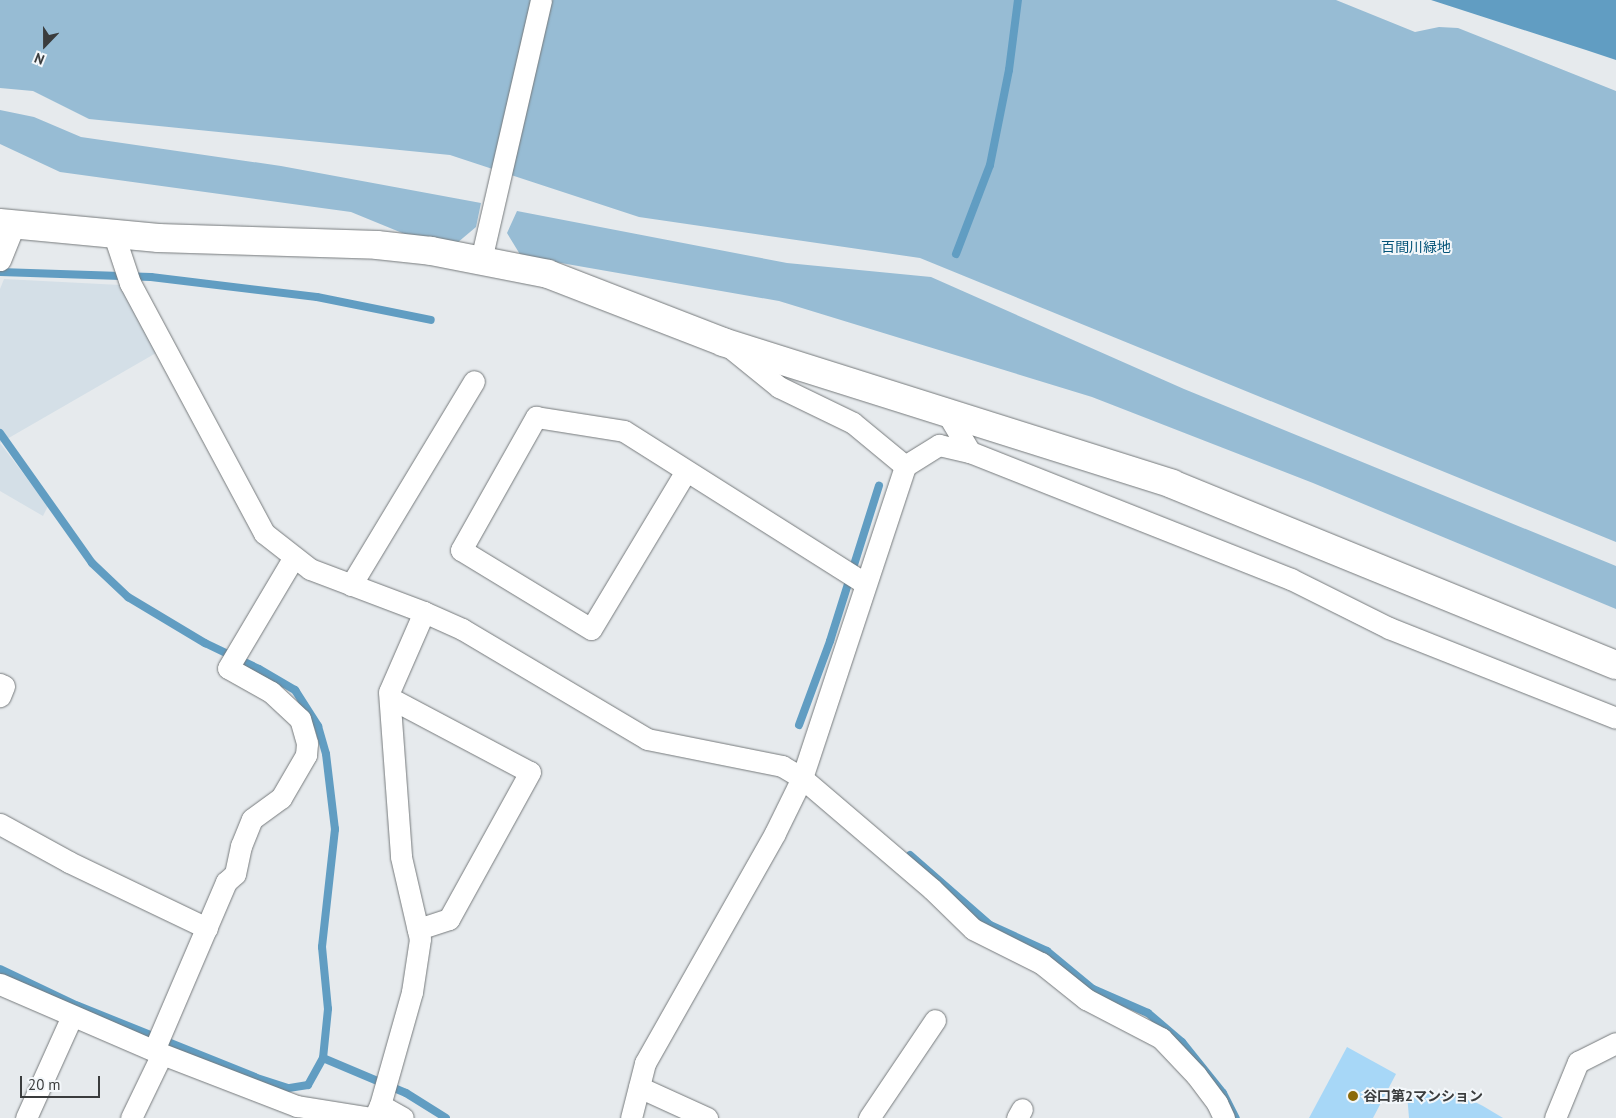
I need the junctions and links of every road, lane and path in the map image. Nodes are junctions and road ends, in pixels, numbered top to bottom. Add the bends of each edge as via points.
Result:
1 (541, 0) edge
2 (7, 224) edge
3 (114, 235) junction
4 (484, 250) junction
5 (0, 260) edge
6 (723, 342) junction
7 (474, 381) dead end
8 (948, 414) junction
9 (970, 452) junction
10 (905, 466) junction
11 (686, 472) junction
12 (294, 557) junction
13 (855, 576) junction
14 (351, 585) junction
15 (424, 612) junction
16 (1616, 665) edge
17 (0, 684) edge
18 (0, 696) edge
19 (390, 698) junction
20 (1616, 718) edge
21 (802, 778) junction
22 (0, 824) edge
23 (207, 928) junction
24 (418, 929) junction
25 (0, 984) edge
26 (72, 1016) junction
27 (935, 1020) dead end
28 (1616, 1043) edge
29 (158, 1045) junction
30 (639, 1087) junction
31 (380, 1102) edge
32 (26, 1118) edge
33 (131, 1118) edge
34 (402, 1118) edge
35 (631, 1118) edge
36 (707, 1118) edge
37 (869, 1118) edge
38 (1224, 1118) edge
39 (1555, 1118) edge

1 - 4 street
2 - 3 street
2 - 5 street
3 - 4 street
3 - 12 street via 127,276 264,533
4 - 6 street
6 - 8 street
6 - 10 street via 779,387 853,423
7 - 14 street
8 - 9 street
8 - 16 street via 1172,484
9 - 10 street via 939,445
9 - 20 street via 1290,579 1389,628
10 - 13 street
11 - 11 street via 624,431 536,417 461,550 591,629
11 - 13 street
12 - 14 street via 310,570
12 - 23 street via 228,668 271,692 300,719 308,743 303,761 281,798 252,820 240,846 235,874 226,882
13 - 21 street
14 - 15 street
15 - 19 street
15 - 21 street via 462,629 647,739 782,766
17 - 18 street via 4,686
19 - 24 street via 402,858
19 - 24 street via 530,772 449,919
21 - 30 street via 775,833 645,1063
21 - 38 street via 932,888 973,929 1041,963 1086,999 1161,1038 1196,1075 1218,1103
22 - 23 street via 69,862
23 - 29 street
24 - 31 street via 420,939 412,992
25 - 26 street
26 - 29 street
26 - 32 street
27 - 37 street
28 - 39 street via 1578,1062
29 - 31 street via 297,1106
29 - 33 street
30 - 35 street
30 - 36 street
31 - 34 street

